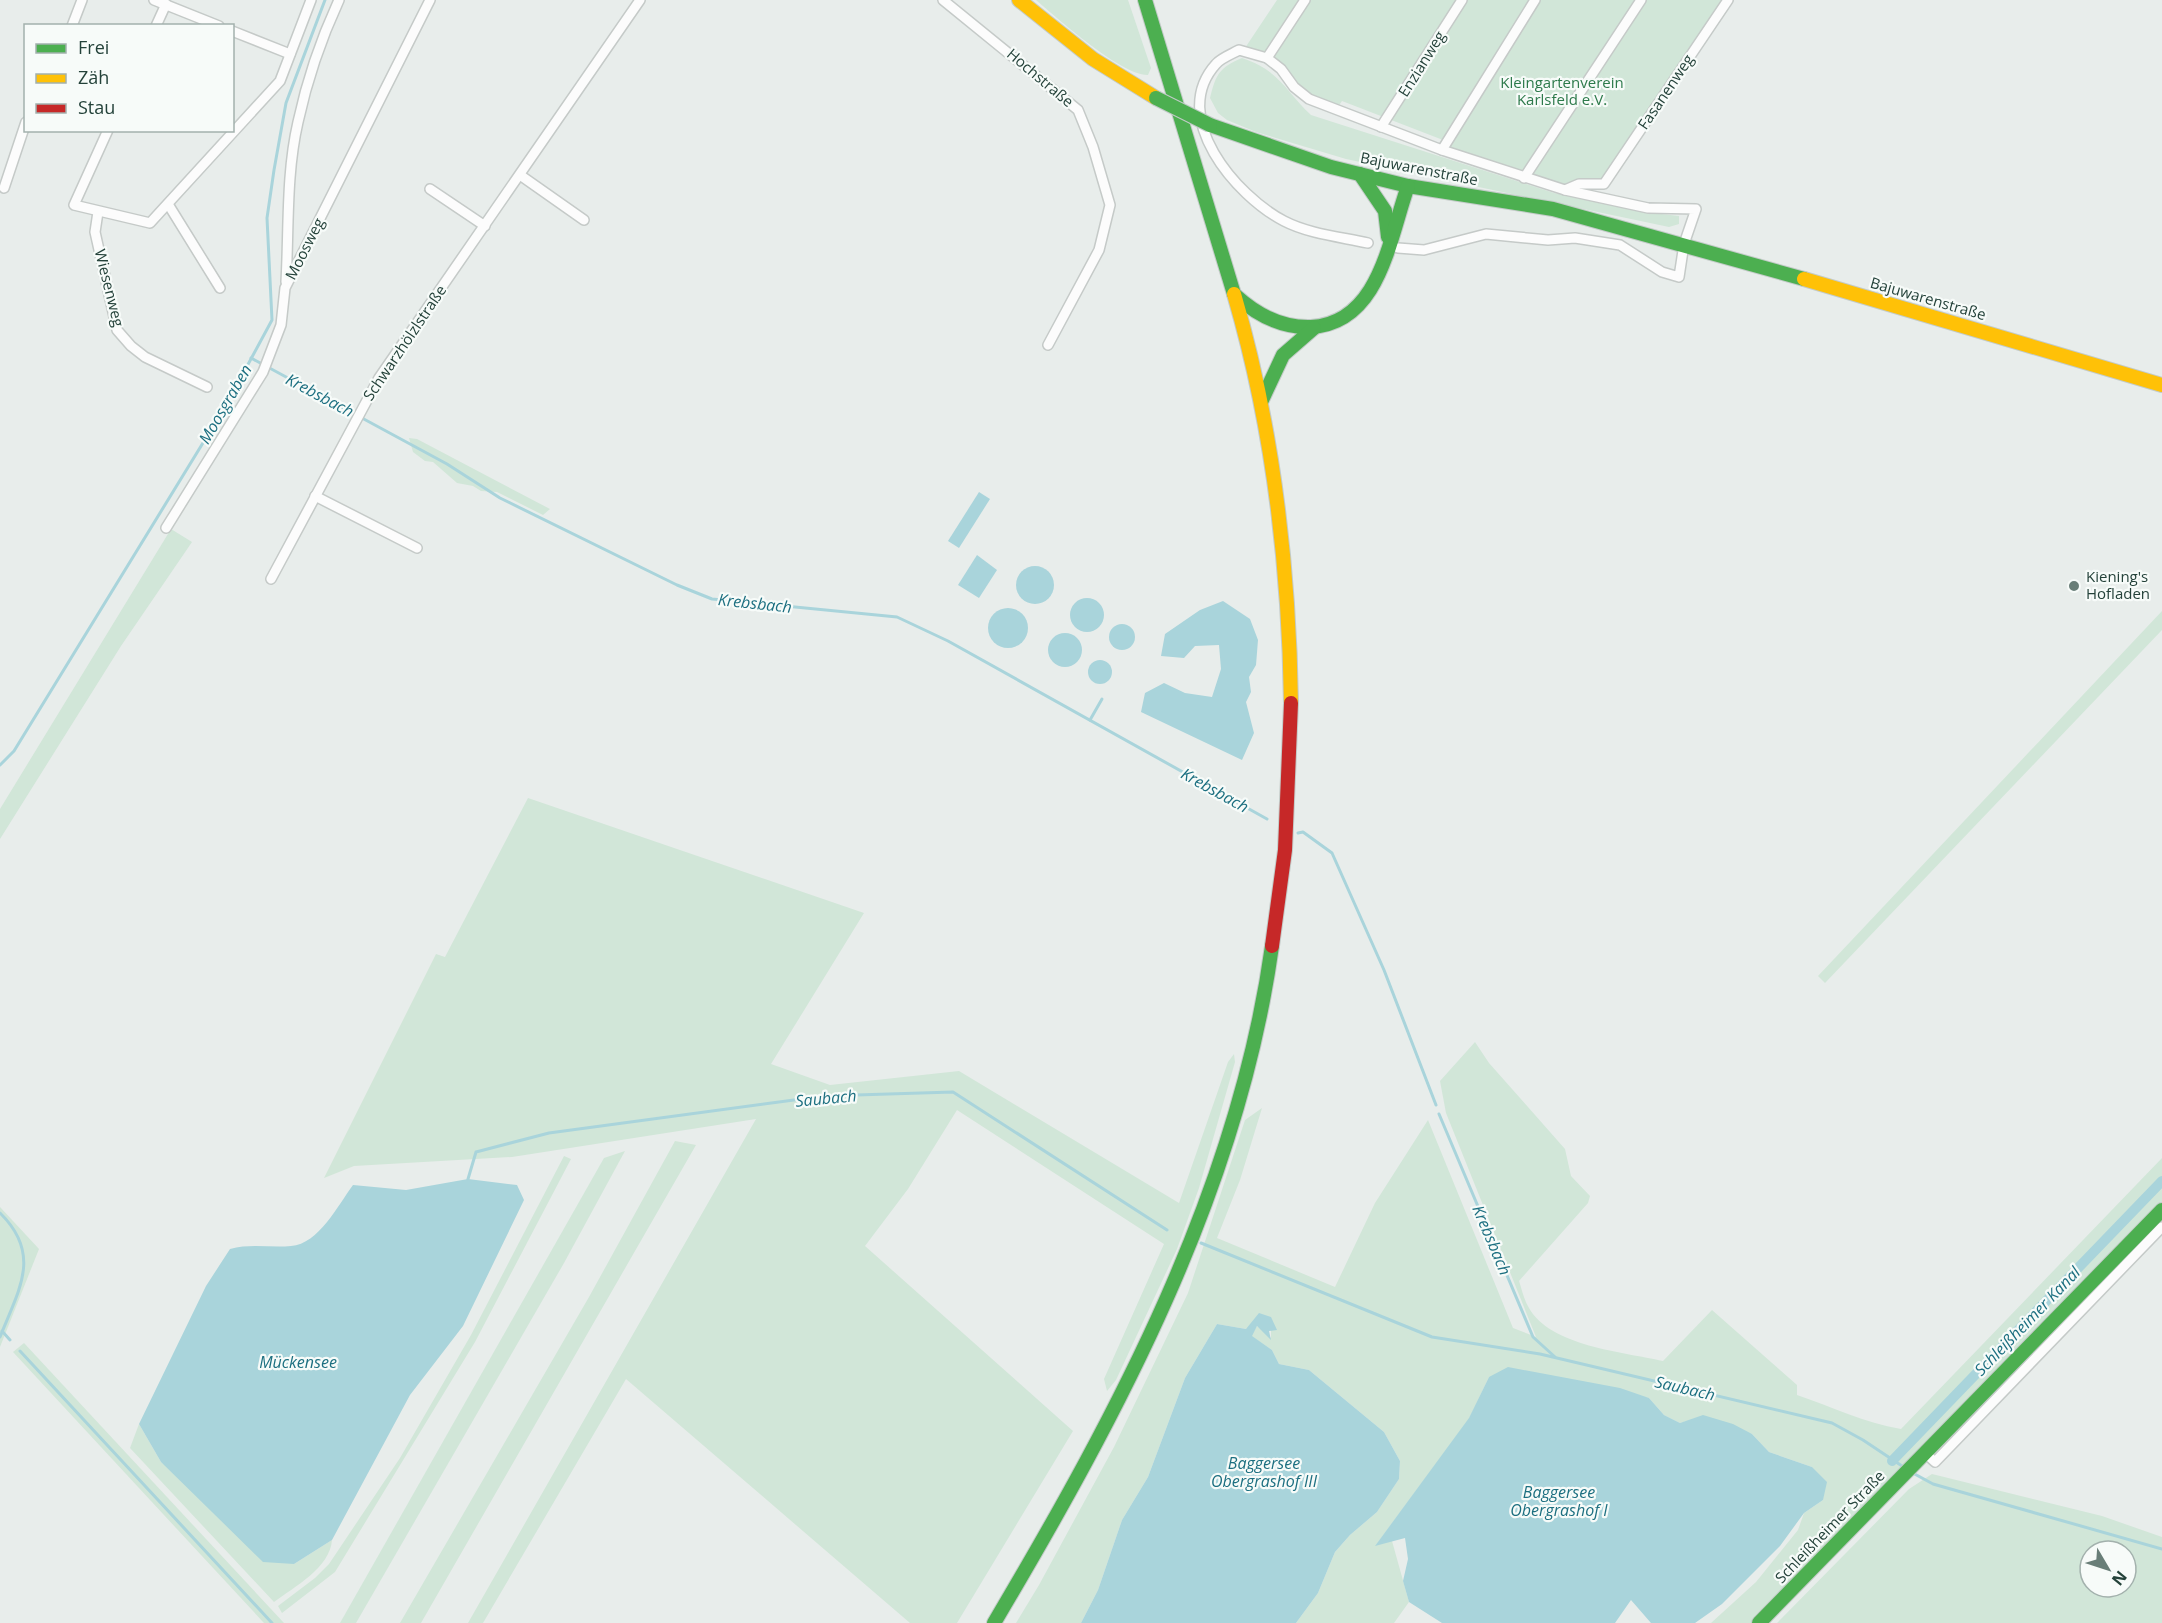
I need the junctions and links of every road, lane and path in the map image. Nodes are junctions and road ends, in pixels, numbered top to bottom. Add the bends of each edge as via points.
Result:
1 (82, 0) edge
2 (154, 0) edge
3 (311, 0) edge
4 (339, 0) edge
5 (430, 0) edge
6 (640, 0) edge
7 (943, 0) edge
8 (1019, 0) edge
9 (1145, 0) edge
10 (1305, 0) edge
11 (1462, 0) edge
12 (1535, 0) edge
13 (1641, 0) edge
14 (1728, 0) edge
15 (166, 4) junction
16 (73, 24) edge
17 (157, 24) edge
18 (214, 24) edge
19 (234, 32) edge
20 (290, 54) junction
21 (1267, 58) junction
22 (1382, 127) junction
23 (24, 128) edge
24 (107, 132) edge
25 (234, 132) edge
26 (234, 132) edge
27 (1442, 150) junction
28 (1360, 174) junction
29 (520, 175) junction
30 (1524, 178) junction
31 (1408, 186) junction
32 (4, 188) dead end
33 (430, 189) dead end
34 (1565, 190) junction
35 (168, 204) junction
36 (98, 212) junction
37 (584, 220) dead end
38 (485, 226) junction
39 (1368, 243) dead end
40 (1684, 244) junction
41 (1393, 245) junction
42 (286, 253) junction
43 (302, 256) junction
44 (220, 288) dead end
45 (285, 288) junction
46 (1236, 296) junction
47 (1314, 328) junction
48 (1048, 345) dead end
49 (2162, 386) edge
50 (207, 387) dead end
51 (1261, 402) junction
52 (315, 496) junction
53 (166, 528) dead end
54 (417, 548) dead end
55 (270, 579) dead end
56 (2162, 1210) edge
57 (2162, 1227) edge
58 (1921, 1457) junction
59 (993, 1623) edge
60 (1759, 1623) edge

1 - 16 street
2 - 15 street
3 - 20 street
4 - 42 street via 297,123
5 - 43 street, Moosweg
6 - 29 street, Schwarzhölzlstraße
7 - 48 street, Hochstraße via 1078,110 1094,147 1110,205 1099,250
8 - 28 main road, Bajuwarenstraße, bridge via 1093,59 1156,98 1210,124
9 - 46 main road
10 - 21 street
11 - 22 street, Enzianweg
12 - 27 street
13 - 30 street
14 - 34 street, Fasanenweg via 1604,184 1579,184
15 - 17 street
15 - 18 street
19 - 20 street
20 - 25 street via 280,81
21 - 22 street, Bajuwarenstraße via 1309,99
21 - 39 street via 1239,50 1216,63 1204,82 1199,111 1210,148 1229,176 1257,204 1284,221
22 - 27 street, Bajuwarenstraße
23 - 32 street
24 - 36 street via 74,205
26 - 35 street
27 - 30 street, Bajuwarenstraße
28 - 31 main road, Bajuwarenstraße
28 - 41 main road via 1385,211
29 - 37 street
29 - 38 street, Schwarzhölzlstraße
30 - 34 street, Bajuwarenstraße
31 - 40 main road, Bajuwarenstraße via 1553,209
31 - 41 main road
33 - 38 street
34 - 40 street, Bajuwarenstraße via 1648,208 1696,209
35 - 36 street via 150,223
35 - 44 street
36 - 50 street, Wiesenweg via 95,232 117,330 145,357
38 - 52 street, Schwarzhölzlstraße via 382,374
40 - 41 street via 1679,277 1662,272 1620,245 1575,238 1548,240 1486,234 1424,250
40 - 49 main road, Bajuwarenstraße
41 - 47 main road via 1361,306 1332,325
42 - 43 street
42 - 45 street
43 - 45 street, Moosweg
45 - 53 street, Moosweg via 281,325 265,366
46 - 47 main road via 1264,318
46 - 51 main road
47 - 51 main road via 1283,355
51 - 59 main road via 1282,531 1292,720 1282,873 1259,1014 1211,1187 1175,1281 1093,1452
52 - 54 street
52 - 55 street, Schwarzhölzlstraße
56 - 58 main road, Schleißheimer Straße
57 - 58 street via 1935,1462
58 - 60 main road, Schleißheimer Straße

